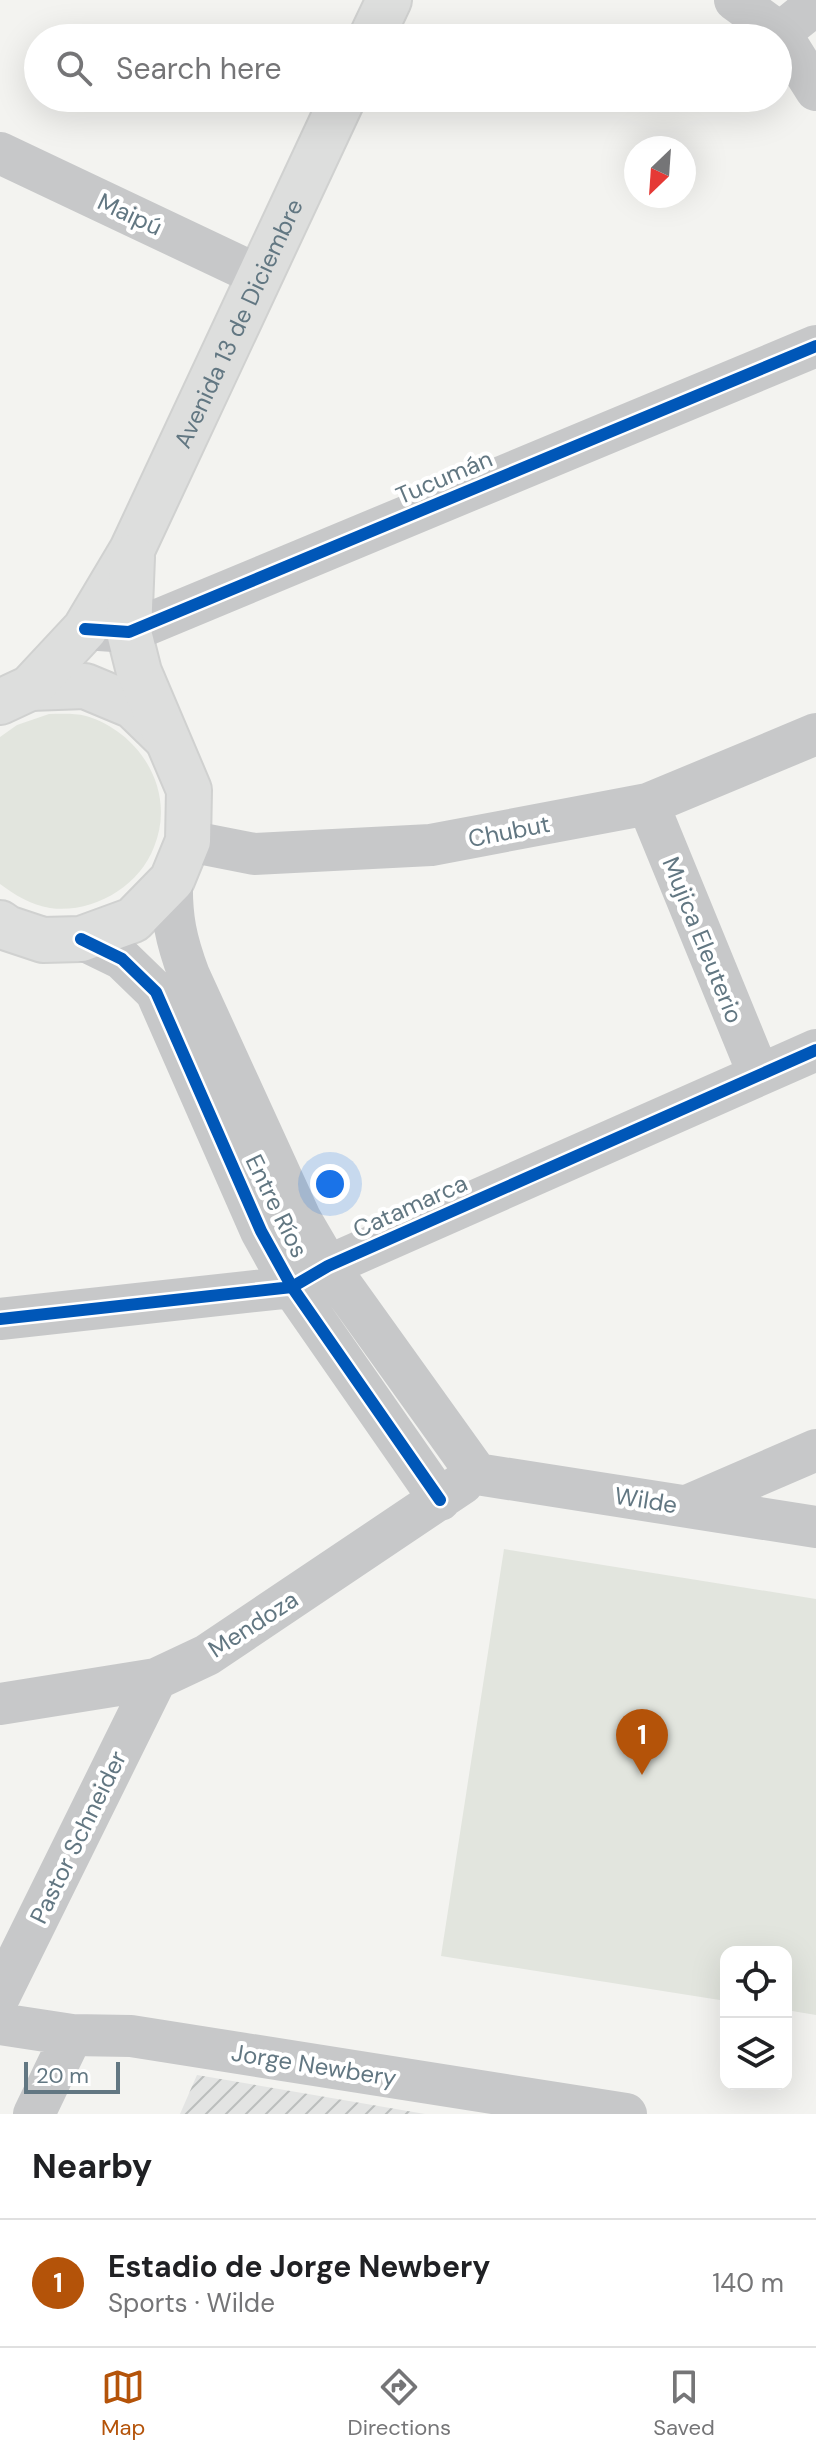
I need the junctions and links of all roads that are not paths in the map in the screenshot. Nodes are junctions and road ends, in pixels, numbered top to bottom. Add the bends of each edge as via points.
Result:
1 (389, 0) edge
2 (735, 0) edge
3 (816, 4) edge
4 (378, 24) edge
5 (768, 24) edge
6 (791, 24) edge
7 (792, 52) edge
8 (816, 90) edge
9 (336, 112) edge
10 (0, 153) edge
11 (260, 276) junction
12 (816, 346) edge
13 (132, 550) junction
14 (85, 629) junction
15 (129, 632) junction
16 (15, 695) edge
17 (816, 734) edge
18 (169, 742) junction
19 (648, 804) junction
20 (180, 860) junction
21 (2, 927) edge
22 (81, 939) junction
23 (816, 1050) edge
24 (759, 1075) junction
25 (328, 1266) junction
26 (292, 1287) junction
27 (0, 1319) edge
28 (816, 1450) edge
29 (477, 1474) junction
30 (440, 1500) junction
31 (687, 1506) junction
32 (816, 1527) edge
33 (156, 1679) junction
34 (0, 1704) edge
35 (0, 1995) edge
36 (0, 2024) edge
37 (72, 2035) junction
38 (34, 2114) edge
39 (621, 2114) edge

1 - 4 main road
2 - 5 street
3 - 6 street
7 - 8 street
9 - 11 main road, Avenida 13 de Diciembre
10 - 11 street, Maipú
11 - 13 main road, Avenida 13 de Diciembre
12 - 15 street, Tucumán
13 - 14 main road, Avenida 13 de Diciembre
13 - 15 main road
14 - 15 street, Tucumán
14 - 16 main road, Avenida 13 de Diciembre
15 - 18 main road via 139,672
16 - 18 main road via 85,686 133,706
17 - 19 street, Chubut
18 - 20 main road via 189,790
19 - 20 street, Chubut via 431,845
19 - 24 street, Mujica Eleuterio
20 - 22 main road via 133,920
20 - 25 street, Entre Ríos via 171,914 176,942 300,1218
21 - 22 main road via 43,940
22 - 26 street, Entre Ríos via 122,959 156,992 261,1231
23 - 24 street, Catamarca
24 - 25 street, Catamarca
25 - 26 street, Catamarca
25 - 29 street, Entre Ríos
26 - 27 street, Catamarca
26 - 30 street, Entre Ríos
28 - 31 street
29 - 30 street, Mendoza
29 - 31 street, Wilde
30 - 33 street, Mendoza via 207,1655
31 - 32 street, Wilde
33 - 34 street, Mendoza
33 - 35 street, Pastor Schneider
36 - 37 street, Jorge Newbery
37 - 38 street
37 - 39 street, Jorge Newbery via 131,2036

